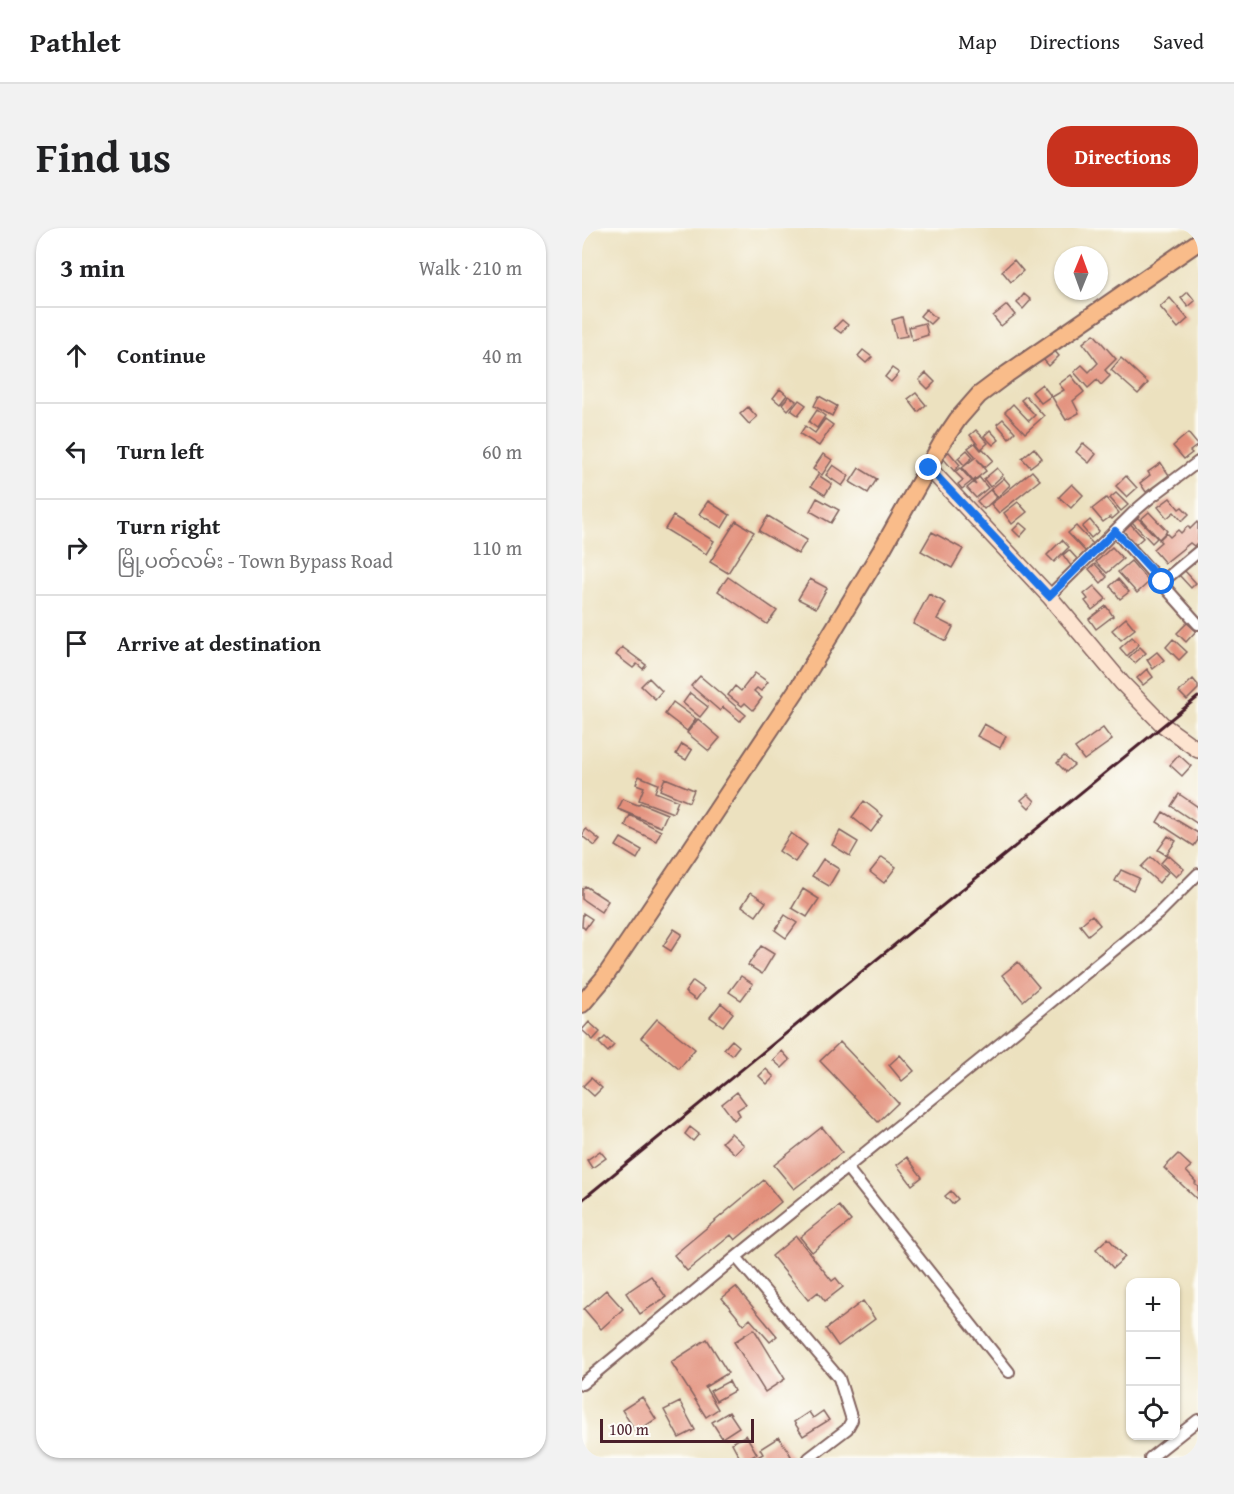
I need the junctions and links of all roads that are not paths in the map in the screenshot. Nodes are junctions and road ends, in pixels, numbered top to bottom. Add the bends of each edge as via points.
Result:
1 (1198, 242) edge
2 (1198, 462) edge
3 (929, 468) junction
4 (1115, 531) junction
5 (1198, 552) edge
6 (1162, 582) junction
7 (1049, 596) junction
8 (1198, 624) edge
9 (1198, 750) edge
10 (1198, 873) edge
11 (582, 1004) edge
12 (847, 1168) junction
13 (736, 1257) junction
14 (1009, 1372) dead end
15 (582, 1384) edge
16 (1198, 1420) edge
17 (809, 1458) edge
18 (1150, 1458) edge

1 - 3 highway via 980,394 958,419
2 - 4 street via 1150,498
3 - 7 main road
3 - 11 highway via 768,735 604,978
4 - 6 street
4 - 7 street
5 - 6 street
6 - 8 street
7 - 9 main road via 1131,692 1163,725
10 - 12 street via 1159,913
12 - 13 street
12 - 14 street
13 - 15 street
13 - 17 street via 839,1378 852,1420 847,1429
16 - 18 street

